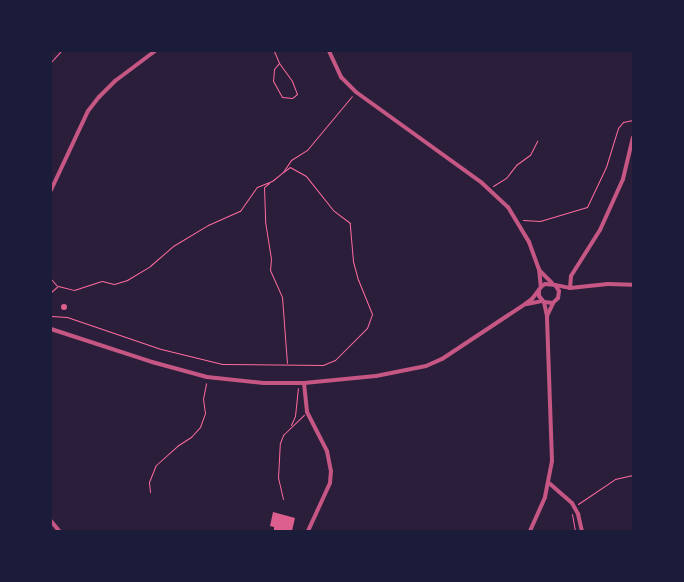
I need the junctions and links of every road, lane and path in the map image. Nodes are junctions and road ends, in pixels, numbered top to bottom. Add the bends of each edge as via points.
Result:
1 (61, 51) edge
2 (155, 51) edge
3 (274, 51) edge
4 (329, 51) edge
5 (51, 62) edge
6 (279, 64) junction
7 (356, 92) junction
8 (633, 120) edge
9 (633, 137) edge
10 (537, 141) dead end
11 (283, 172) junction
12 (272, 181) junction
13 (489, 188) junction
14 (51, 190) edge
15 (517, 218) junction
16 (539, 269) junction
17 (51, 279) edge
18 (554, 285) junction
19 (633, 285) edge
20 (58, 286) junction
21 (540, 288) junction
22 (570, 288) junction
23 (51, 292) edge
24 (559, 294) junction
25 (543, 302) junction
26 (553, 303) junction
27 (525, 304) junction
28 (51, 316) edge
29 (547, 316) junction
30 (51, 329) edge
31 (287, 364) junction
32 (207, 377) junction
33 (298, 384) junction
34 (304, 384) junction
35 (307, 412) junction
36 (290, 426) junction
37 (633, 475) edge
38 (549, 483) junction
39 (150, 492) dead end
40 (283, 499) dead end
41 (578, 504) dead end
42 (572, 513) dead end
43 (51, 521) edge
44 (59, 531) edge
45 (308, 531) edge
46 (530, 531) edge
47 (575, 531) edge
48 (582, 531) edge

1 - 5 path
2 - 14 street via 98,97 88,111
3 - 6 path
4 - 7 street via 341,77
6 - 6 path via 297,94 292,98 282,97 273,81 274,69
7 - 11 path via 307,150 291,160
7 - 13 street
8 - 15 path via 618,128 594,198 587,207 540,221 528,222
9 - 22 street via 623,179 600,230 571,276
10 - 13 path via 530,155 506,178
11 - 12 path
11 - 31 path via 290,168 306,176 333,210 350,223 353,261 372,314 367,328 335,360 323,364
12 - 20 path via 257,187 240,211 173,246 127,280 114,284 102,281 74,290
12 - 31 path via 264,187 265,221 270,270 282,297
13 - 15 street
15 - 16 street
16 - 18 street
16 - 21 street
17 - 20 path
18 - 21 street via 545,284
18 - 22 street
18 - 24 street
19 - 22 street
20 - 23 path
21 - 25 street via 539,296
21 - 27 street
22 - 24 street
24 - 26 street
25 - 26 street
25 - 27 street
25 - 29 street
26 - 29 street
27 - 34 street via 442,359 426,366 376,376
28 - 31 path via 67,317 161,349 222,364
29 - 38 street via 553,432
30 - 32 street
32 - 33 street
32 - 39 path via 203,399 205,412 200,427 156,466 149,482
33 - 34 street
33 - 36 path via 295,416
34 - 35 street
35 - 36 path
35 - 45 street via 326,451 331,472 330,483
36 - 40 path via 280,443 278,478
37 - 41 path via 615,479
38 - 46 street
38 - 48 street via 572,502
42 - 47 path
43 - 44 street

